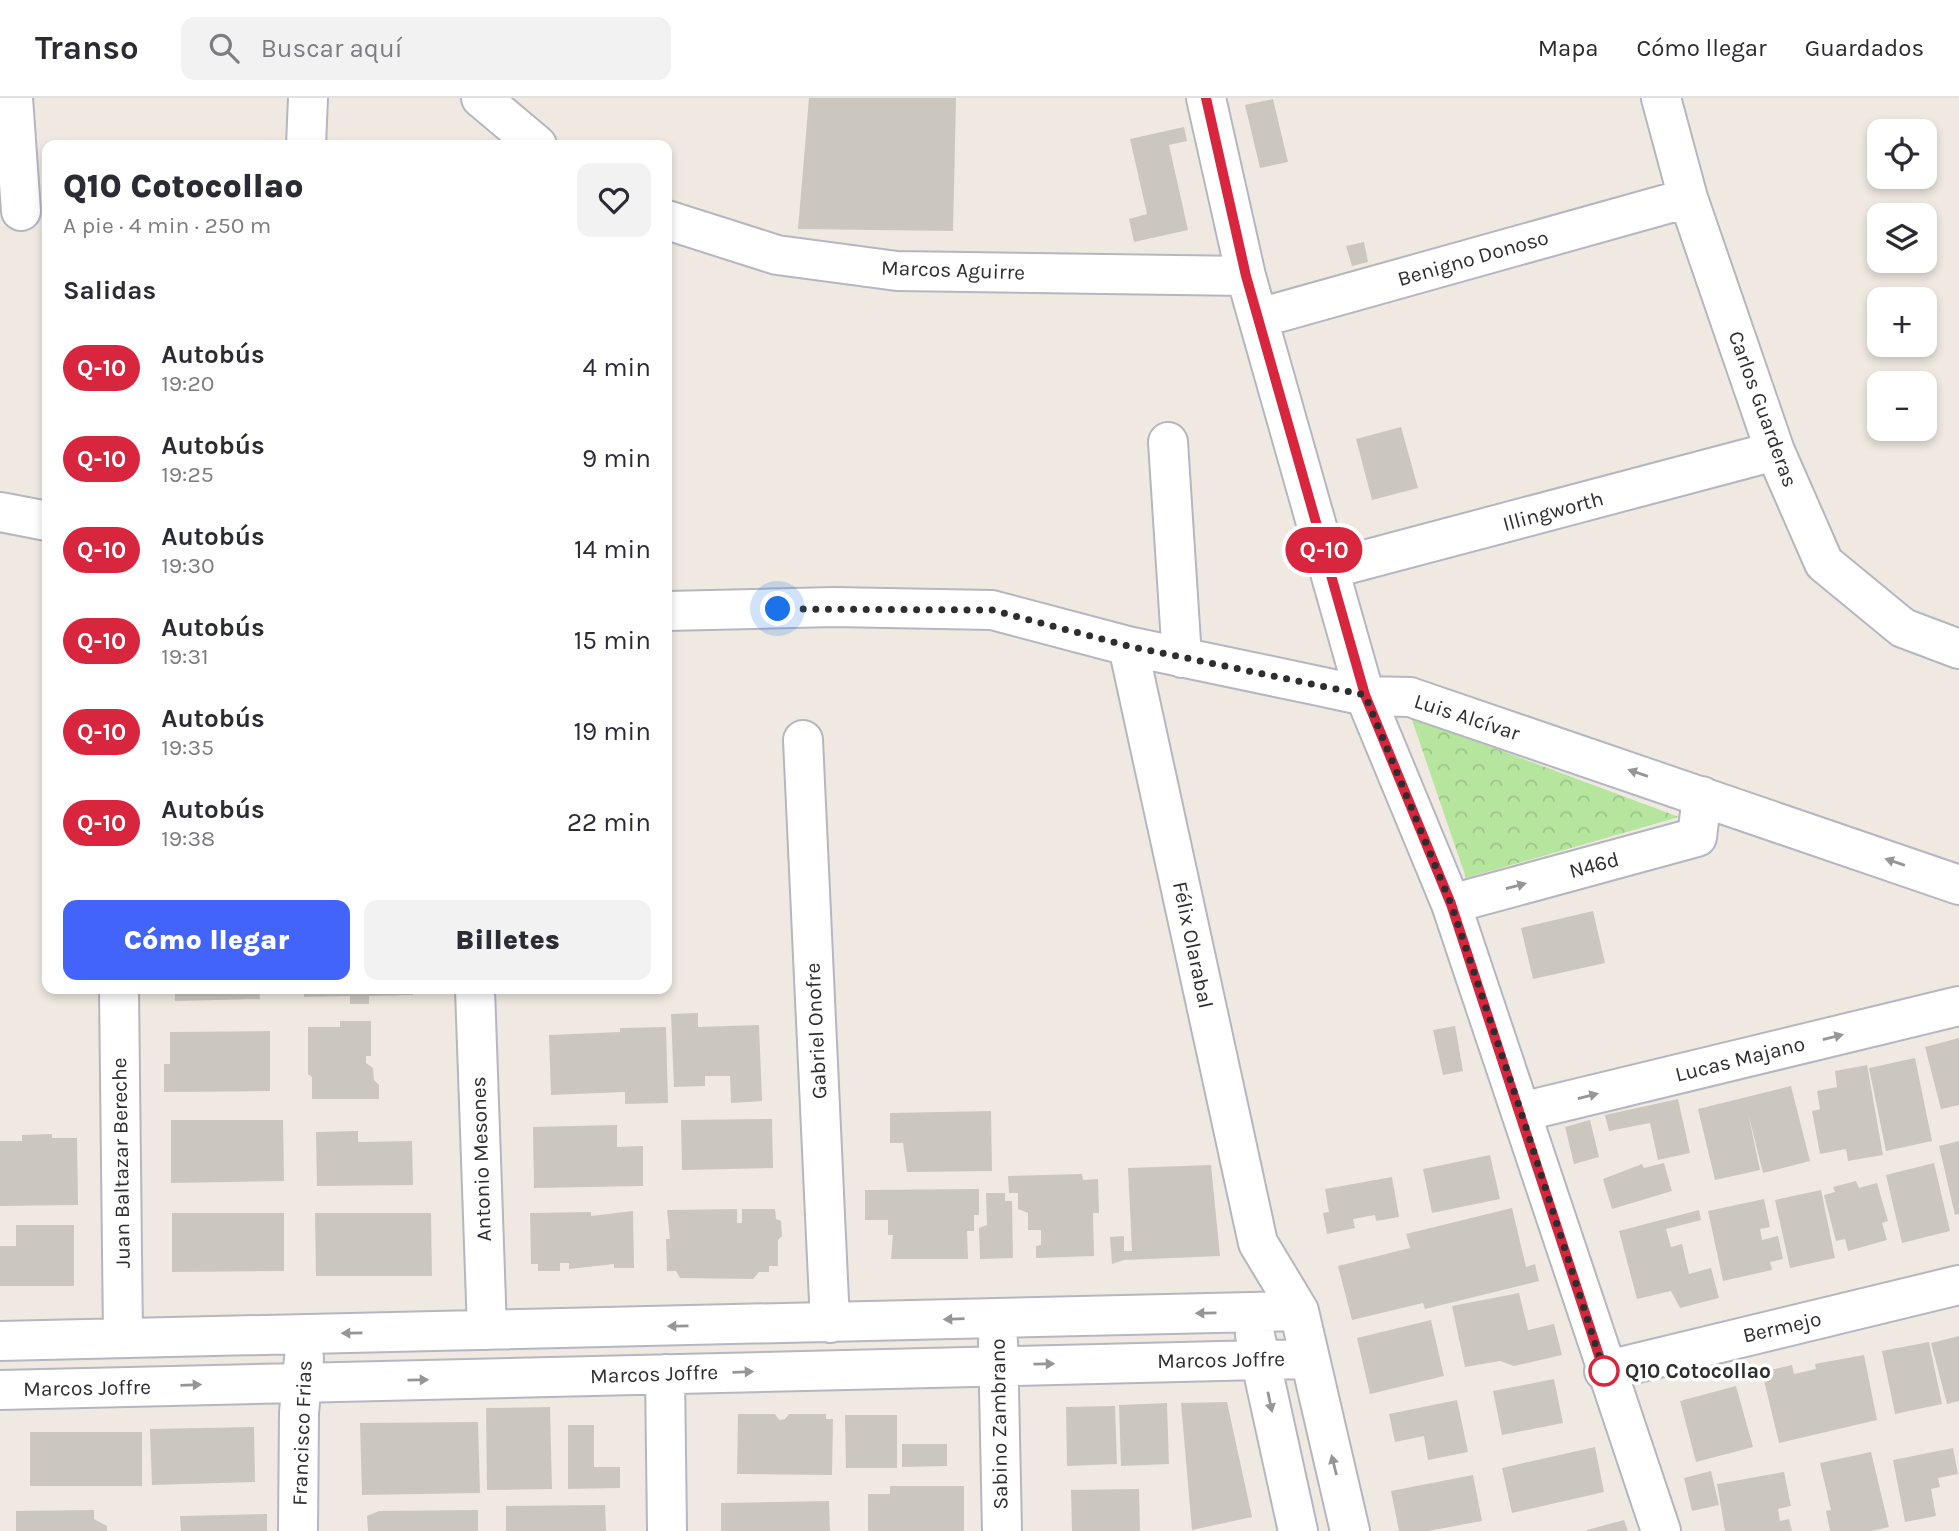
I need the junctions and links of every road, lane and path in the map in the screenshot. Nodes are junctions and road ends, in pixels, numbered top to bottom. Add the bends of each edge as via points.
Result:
1 (13, 98) edge
2 (308, 98) edge
3 (481, 98) edge
4 (1206, 98) edge
5 (1661, 98) edge
6 (306, 140) edge
7 (531, 140) edge
8 (1688, 198) junction
9 (23, 215) edge
10 (672, 222) edge
11 (1246, 276) junction
12 (1259, 318) junction
13 (1168, 442) dead end
14 (1775, 451) junction
15 (0, 512) edge
16 (42, 520) edge
17 (1330, 569) junction
18 (672, 611) edge
19 (1128, 646) junction
20 (1959, 649) edge
21 (1182, 658) junction
22 (1365, 695) junction
23 (803, 740) dead end
24 (1702, 796) junction
25 (1959, 885) edge
26 (1451, 904) junction
27 (119, 994) edge
28 (475, 994) edge
29 (1959, 1006) edge
30 (1521, 1112) junction
31 (1258, 1243) junction
32 (1959, 1285) edge
33 (1299, 1311) junction
34 (1250, 1312) junction
35 (998, 1318) junction
36 (830, 1323) junction
37 (486, 1330) junction
38 (306, 1335) junction
39 (123, 1338) junction
40 (0, 1341) edge
41 (1261, 1359) junction
42 (1308, 1359) junction
43 (998, 1364) junction
44 (1604, 1371) junction
45 (665, 1374) junction
46 (302, 1381) junction
47 (0, 1390) edge
48 (298, 1531) edge
49 (667, 1531) edge
50 (1002, 1531) edge
51 (1298, 1531) edge
52 (1350, 1531) edge
53 (1661, 1531) edge

1 - 9 street
2 - 6 street
3 - 7 street
4 - 11 street
5 - 8 street, Carlos Guarderas
8 - 12 street, Benigno Donoso
8 - 14 street, Carlos Guarderas
10 - 11 street, Marcos Aguirre via 777,255 897,271
11 - 12 street
12 - 17 street
13 - 21 street
14 - 17 street, Illingworth
14 - 20 street, Carlos Guarderas via 1824,564 1903,628
15 - 16 street
17 - 22 street
18 - 19 street, Luis Alcívar via 992,610
19 - 21 street, Luis Alcívar
19 - 31 street, Félix Olarabal
21 - 22 street, Luis Alcívar
24 -> 22 street, Luis Alcívar via 1410,697
22 - 26 street
23 - 36 street, Gabriel Onofre
25 -> 24 street, Luis Alcívar
26 -> 24 street, N46d via 1697,837
26 - 30 street
27 - 39 street, Juan Baltazar Bereche
28 - 37 street, Antonio Mesones
30 -> 29 street, Lucas Majano
30 - 44 street
31 - 33 street, Félix Olarabal
31 - 34 street, Félix Olarabal
32 - 44 street, Bermejo
33 - 34 street
33 - 42 street, Félix Olarabal
34 -> 35 street
34 - 41 street, Félix Olarabal
35 -> 36 street
35 - 43 street, Sabino Zambrano
36 -> 37 street
37 -> 38 street
38 - 39 street
38 - 46 street, Francisco Frias
39 - 40 street
41 - 42 street, Marcos Joffre
43 -> 41 street, Marcos Joffre
41 -> 51 street, Félix Olarabal
52 -> 42 street, Félix Olarabal
45 -> 43 street, Marcos Joffre
43 - 50 street, Sabino Zambrano
44 - 53 street
46 -> 45 street, Marcos Joffre
45 - 49 street
47 -> 46 street, Marcos Joffre
46 - 48 street, Francisco Frias

